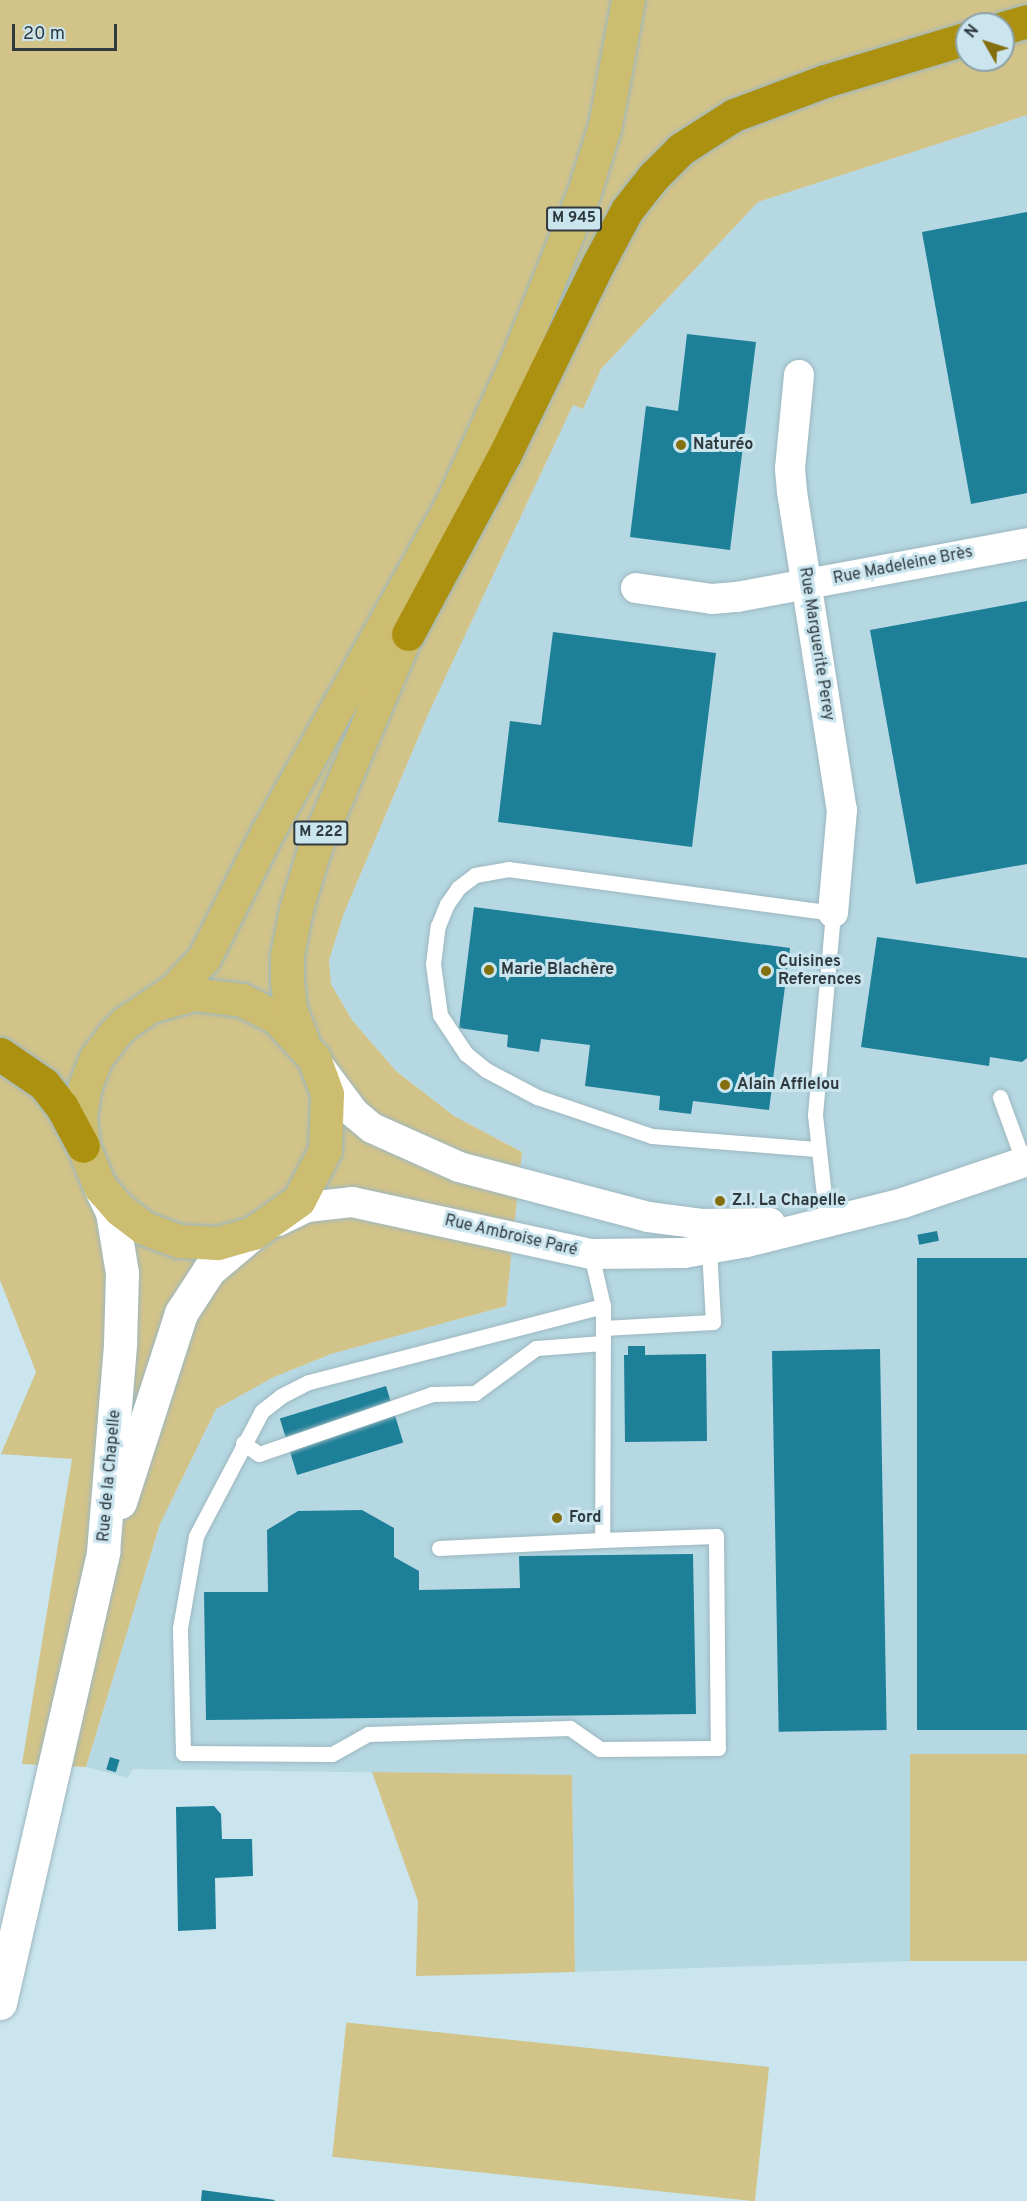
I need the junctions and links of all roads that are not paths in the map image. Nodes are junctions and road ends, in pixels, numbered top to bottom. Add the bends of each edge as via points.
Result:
1 (628, 0) edge
2 (955, 42) edge
3 (799, 375) dead end
4 (487, 427) joint
5 (450, 507) junction
6 (1027, 543) edge
7 (806, 584) junction
8 (636, 588) dead end
9 (408, 634) junction
10 (833, 913) junction
11 (150, 1006) junction
12 (308, 1050) junction
13 (0, 1054) edge
14 (1000, 1097) dead end
15 (83, 1146) junction
16 (816, 1149) junction
17 (1026, 1162) edge
18 (100, 1187) junction
19 (827, 1222) junction
20 (262, 1229) junction
21 (709, 1249) junction
22 (591, 1254) junction
23 (603, 1306) junction
24 (603, 1335) junction
25 (243, 1443) junction
26 (602, 1540) junction
27 (439, 1548) dead end
28 (103, 1552) junction
29 (0, 2003) edge

1 - 4 main road, M 945 via 605,125 584,192
2 - 9 highway via 825,81 734,115 681,148 652,177 627,210 598,264 504,456
3 - 7 street, Rue Marguerite Perey via 790,469
4 - 5 main road, M 222
5 - 9 main road, M 222
5 - 11 main road, M 222 via 268,831 204,958 189,976
6 - 7 street, Rue Madeleine Brès
7 - 8 street, Rue Madeleine Brès via 712,599
7 - 10 street, Rue Marguerite Perey via 842,810
9 - 12 main road, M 222 via 314,850 296,909 287,955 287,982 290,1009
10 - 16 lane via 816,1081
10 - 16 lane via 508,868 489,870 458,888 447,904 438,926 433,964 440,1015 453,1037 486,1070 537,1097 652,1136
11 - 12 main road via 194,994 233,998 276,1017
11 - 15 main road via 125,1023 96,1058 81,1100
12 - 19 street, Rue Ambroise Paré via 354,1113 372,1128 459,1167 673,1221
12 - 20 main road via 328,1103 325,1150 299,1200
13 - 15 highway via 44,1084
14 - 17 lane
15 - 18 main road
16 - 19 lane
17 - 19 street, Rue Ambroise Paré via 929,1196
18 - 20 main road via 131,1220 161,1236 198,1243
18 - 28 street, Rue de la Chapelle via 112,1212 122,1273
19 - 21 street, Rue Ambroise Paré
20 - 22 street, Rue Ambroise Paré via 307,1207 352,1202
20 - 28 street, Rue de la Chapelle via 210,1269 182,1313
21 - 22 street, Rue Ambroise Paré via 636,1256
21 - 24 lane via 713,1322
22 - 23 lane
23 - 24 lane
23 - 25 lane via 309,1382 262,1411
24 - 25 lane via 536,1348 476,1393 432,1394 259,1454
24 - 26 lane
25 - 26 lane via 196,1536 180,1628 183,1753 332,1754 368,1734 570,1728 600,1749 718,1748 716,1536
26 - 27 lane
28 - 29 street

